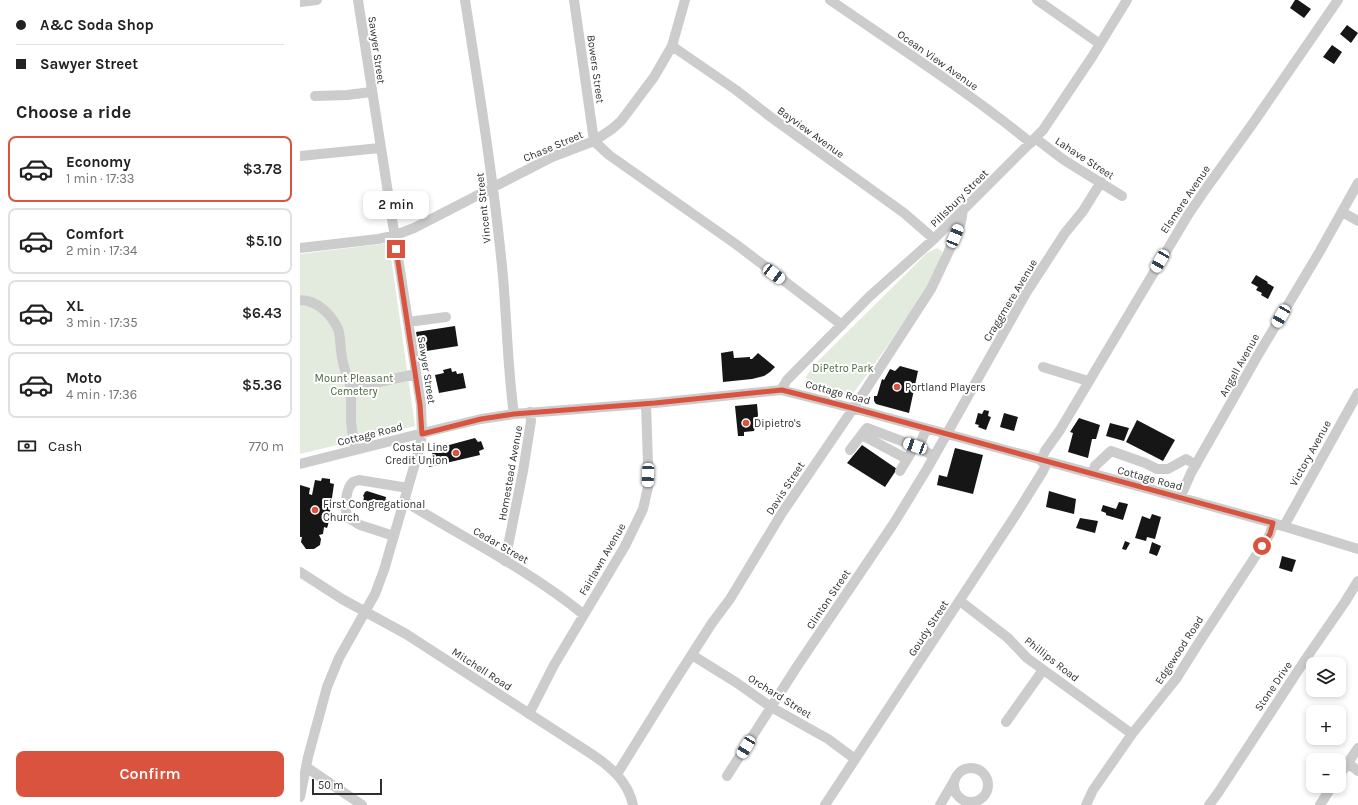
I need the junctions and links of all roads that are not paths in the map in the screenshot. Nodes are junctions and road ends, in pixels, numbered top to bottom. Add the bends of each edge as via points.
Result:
1 (317, 0) edge
2 (358, 0) edge
3 (465, 0) edge
4 (574, 0) edge
5 (685, 0) edge
6 (830, 0) edge
7 (1037, 0) edge
8 (1126, 0) edge
9 (1338, 0) edge
10 (300, 2) edge
11 (1100, 44) junction
12 (672, 46) junction
13 (371, 92) junction
14 (315, 96) dead end
15 (594, 141) junction
16 (1033, 141) junction
17 (380, 148) junction
18 (300, 156) edge
19 (1101, 182) junction
20 (1358, 183) edge
21 (493, 187) junction
22 (1122, 196) dead end
23 (963, 210) junction
24 (1342, 212) junction
25 (1358, 221) edge
26 (394, 236) junction
27 (934, 239) junction
28 (300, 248) edge
29 (300, 300) edge
30 (446, 317) dead end
31 (408, 322) junction
32 (842, 325) junction
33 (1043, 367) dead end
34 (416, 374) junction
35 (1088, 382) junction
36 (351, 388) junction
37 (782, 390) junction
38 (1358, 393) edge
39 (646, 404) junction
40 (852, 408) junction
41 (530, 412) junction
42 (514, 414) junction
43 (874, 415) junction
44 (926, 429) junction
45 (865, 431) junction
46 (422, 434) junction
47 (946, 434) junction
48 (917, 446) junction
49 (355, 450) junction
50 (850, 450) dead end
51 (934, 456) junction
52 (907, 459) junction
53 (1044, 461) junction
54 (300, 464) edge
55 (1196, 465) junction
56 (900, 471) dead end
57 (1092, 474) junction
58 (408, 488) junction
59 (1180, 498) junction
60 (404, 501) junction
61 (1273, 523) junction
62 (1284, 526) junction
63 (394, 536) junction
64 (1358, 549) edge
65 (505, 561) junction
66 (300, 572) edge
67 (1358, 581) edge
68 (960, 601) junction
69 (366, 611) junction
70 (583, 614) junction
71 (692, 655) junction
72 (1043, 670) junction
73 (771, 707) junction
74 (529, 714) junction
75 (1006, 722) dead end
76 (1132, 734) junction
77 (1358, 748) edge
78 (855, 759) junction
79 (1348, 763) junction
80 (1346, 766) edge
81 (306, 767) junction
82 (1358, 771) edge
83 (617, 774) junction
84 (727, 776) dead end
85 (954, 782) junction
86 (1328, 793) edge
87 (300, 797) edge
88 (964, 800) junction
89 (362, 805) edge
90 (633, 805) edge
91 (825, 805) edge
92 (940, 805) edge
93 (943, 805) edge
94 (1086, 805) edge
95 (1209, 805) edge
96 (1320, 805) edge

1 - 10 street
2 - 13 street, Sawyer Street
3 - 21 street, Vincent Street
4 - 15 street, Bowers Street
5 - 12 street
6 - 16 street, Ocean View Avenue
7 - 11 street
8 - 11 street, Pillsbury Street
9 - 35 street, Elsmere Avenue via 1188,214
11 - 16 street, Pillsbury Street
12 - 15 street via 621,121
12 - 27 street, Bayview Avenue via 904,213
13 - 14 street
13 - 17 street, Sawyer Street
15 - 21 street, Chase Street via 552,157
15 - 32 street, Chase Street via 609,155 737,245
16 - 19 street, Lahave Street
16 - 23 street, Pillsbury Street
17 - 18 street
17 - 26 street, Sawyer Street
19 - 22 street, Lahave Street
19 - 47 street, Craggmere Avenue via 1026,293
20 - 24 street, Angell Avenue
21 - 26 street, Chase Street
21 - 42 street, Vincent Street
23 - 27 street, Pillsbury Street
23 - 40 street, Davis Street via 961,222 931,288
24 - 25 street
24 - 55 street, Angell Avenue
26 - 28 street, Chase Street
26 - 31 street, Sawyer Street
27 - 32 street, Pillsbury Street via 870,296
29 - 36 street via 321,307 329,314 338,330 342,359
30 - 31 street
31 - 34 street, Sawyer Street
32 - 37 street, Pillsbury Street via 787,380
33 - 35 street
34 - 36 street
34 - 46 street, Sawyer Street
35 - 53 street, Elsmere Avenue via 1060,430 1044,451
36 - 49 street via 351,422
37 - 39 street, Cottage Road
37 - 40 street, Cottage Road
38 - 62 street, Victory Avenue
39 - 41 street, Cottage Road
39 - 70 street, Fairlawn Avenue via 648,487 643,509 625,546
40 - 43 street, Cottage Road
40 - 71 street, Davis Street
41 - 42 street, Cottage Road
41 - 65 street, Homestead Avenue via 531,421 523,471
42 - 46 street, Cottage Road via 481,419
43 - 44 street, Cottage Road
43 - 45 street
44 - 47 street, Cottage Road
44 - 48 street
45 - 48 street
45 - 50 street
45 - 52 street
46 - 49 street, Cottage Road
46 - 58 street, Sawyer Street
47 - 51 street, Clinton Street
47 - 53 street, Cottage Road
48 - 51 street
48 - 52 street
49 - 54 street, Cottage Road
51 - 73 street, Clinton Street via 894,523
52 - 56 street
53 - 57 street, Cottage Road
53 - 68 street, Goudy Street via 1043,471
55 - 57 street via 1186,459 1168,469 1157,469 1111,451 1095,466
55 - 59 street, Angell Avenue
57 - 59 street, Cottage Road
58 - 60 street, Sawyer Street
58 - 63 street via 359,480 349,486 347,518
59 - 61 street, Cottage Road
60 - 63 street, Sawyer Street
60 - 65 street, Cedar Street
61 - 62 street, Cottage Road
61 - 76 street, Edgewood Road via 1270,534 1176,679
62 - 64 street, Cottage Road
63 - 69 street, Sawyer Street via 375,594
65 - 70 street, Cedar Street
66 - 69 street, Mitchell Road
67 - 95 street, Stone Drive
68 - 72 street, Phillips Road via 1008,638
68 - 78 street, Goudy Street
69 - 74 street, Mitchell Road
69 - 81 street, Sawyer Street via 339,658 327,687
70 - 74 street, Fairlawn Avenue
71 - 73 street, Orchard Street
71 - 83 street, Davis Street
72 - 75 street
72 - 76 street, Phillips Road
73 - 78 street, Orchard Street via 828,739
73 - 84 street, Clinton Street
74 - 83 street, Mitchell Road via 593,755
76 - 94 street, Edgewood Road via 1093,790
77 - 79 street
78 - 91 street, Goudy Street
79 - 80 street
79 - 82 street
81 - 87 street, Sawyer Street
81 - 89 street
83 - 90 street, Mitchell Road via 628,789
85 - 88 street via 956,792
85 - 88 street via 960,772 970,768 980,770 987,778 988,790 981,799 976,802
85 - 92 street
86 - 96 street
88 - 93 street

